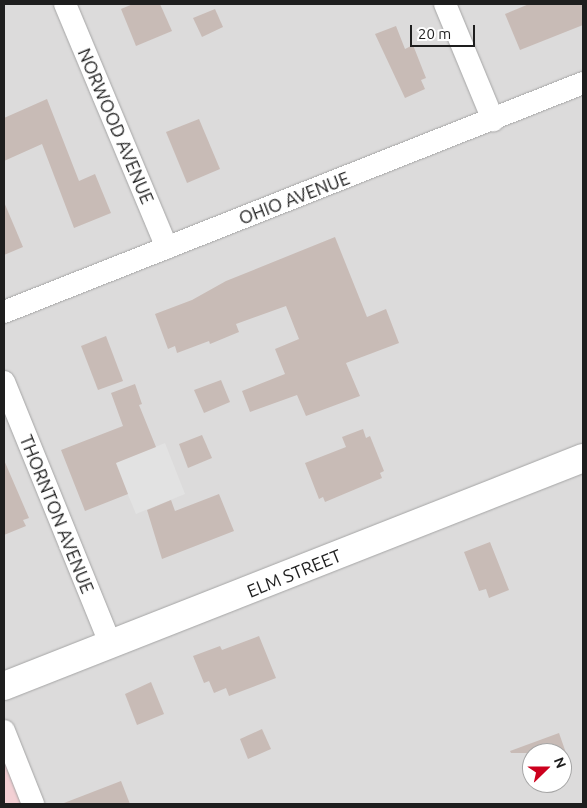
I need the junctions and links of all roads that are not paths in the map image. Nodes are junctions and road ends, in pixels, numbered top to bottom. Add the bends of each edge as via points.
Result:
1 (65, 4) edge
2 (445, 4) edge
3 (583, 83) edge
4 (494, 120) junction
5 (167, 248) junction
6 (4, 312) edge
7 (4, 382) edge
8 (583, 458) edge
9 (111, 645) junction
10 (4, 686) edge
11 (4, 731) edge
12 (33, 804) edge

1 - 5 street, NORWOOD AVENUE
2 - 4 street
3 - 4 street, OHIO AVENUE
4 - 5 street, OHIO AVENUE
5 - 6 street, OHIO AVENUE
7 - 9 street, THORNTON AVENUE
8 - 9 street, ELM STREET
9 - 10 street, ELM STREET
11 - 12 street

